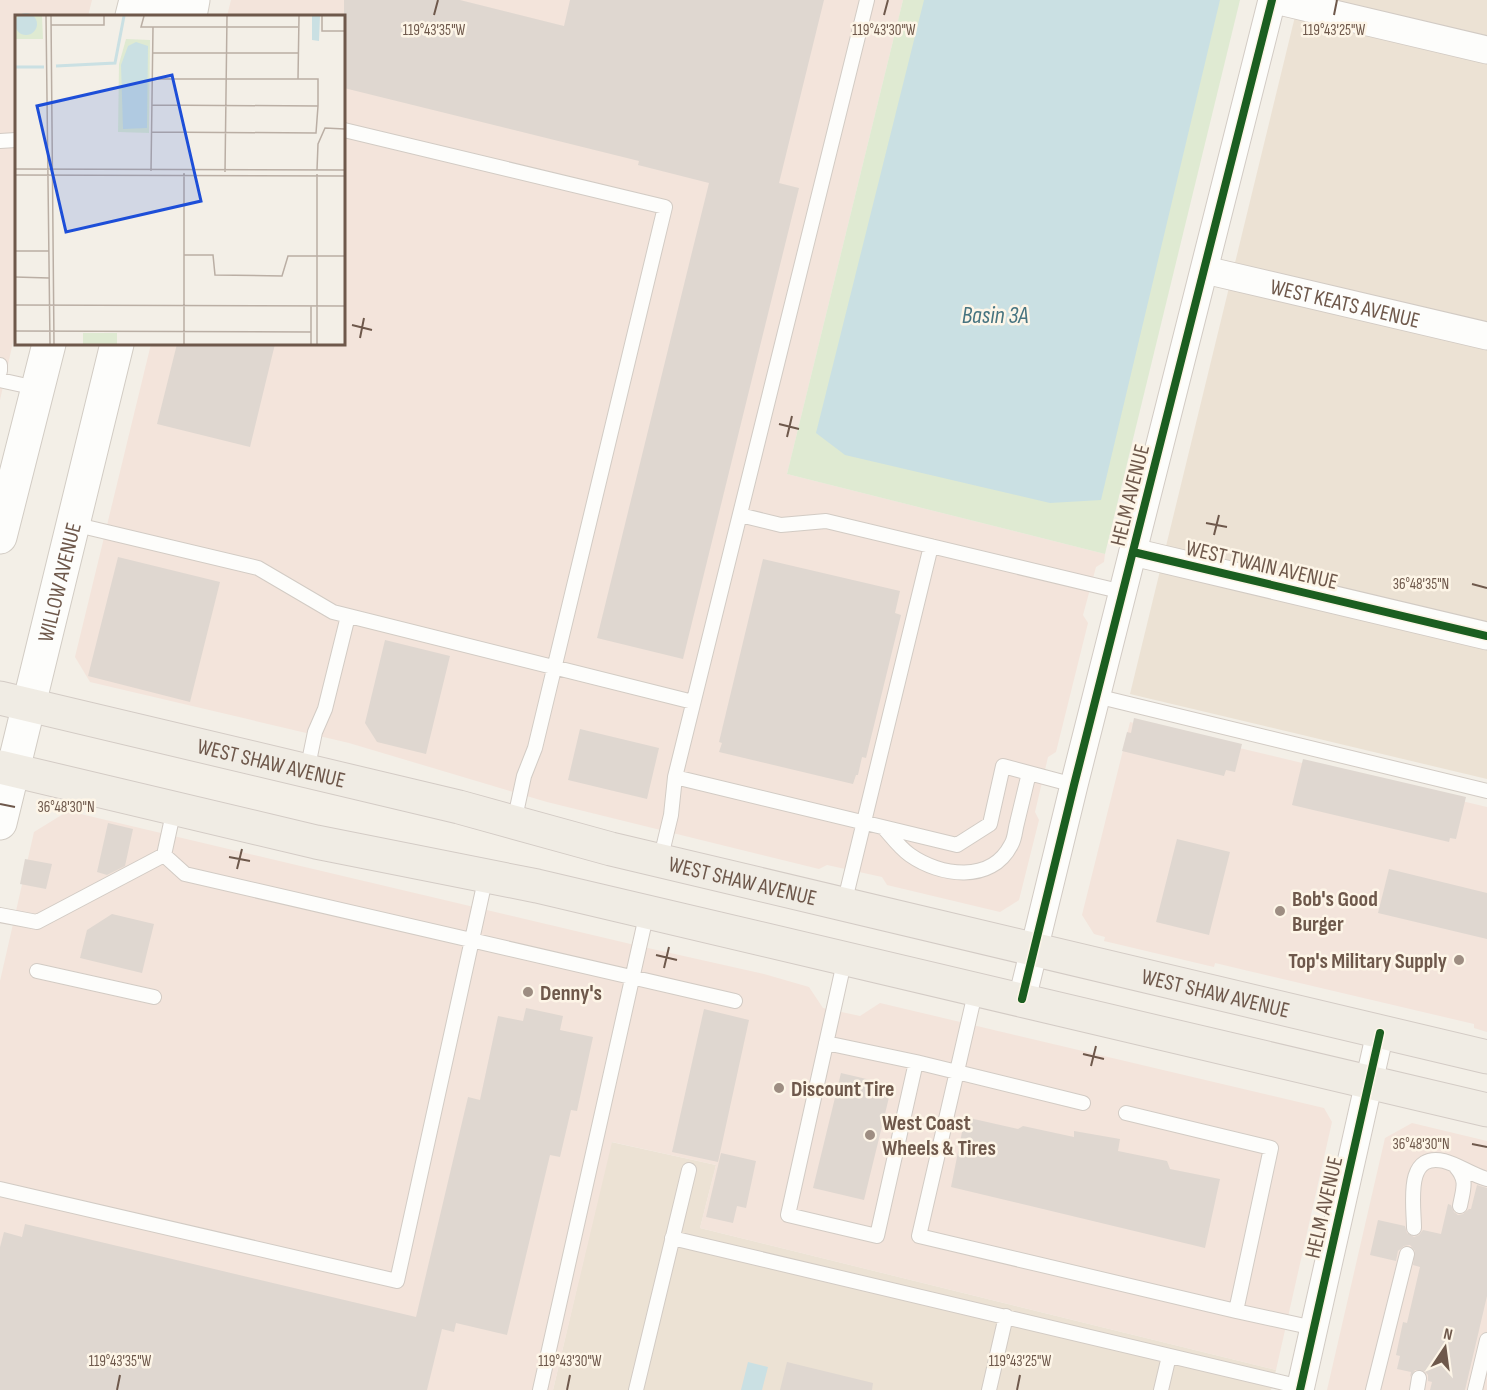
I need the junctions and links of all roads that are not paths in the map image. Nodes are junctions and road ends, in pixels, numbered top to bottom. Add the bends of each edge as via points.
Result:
1 (136, 0) edge
2 (163, 0) edge
3 (193, 0) edge
4 (867, 0) edge
5 (1273, 0) edge
6 (132, 15) edge
7 (160, 15) edge
8 (190, 15) edge
9 (1487, 50) edge
10 (345, 130) edge
11 (15, 140) edge
12 (0, 141) edge
13 (1205, 270) junction
14 (1487, 336) edge
15 (49, 345) edge
16 (98, 345) edge
17 (117, 345) edge
18 (0, 365) edge
19 (0, 371) edge
20 (0, 380) edge
21 (36, 388) junction
22 (95, 438) junction
23 (740, 515) junction
24 (73, 524) junction
25 (0, 537) edge
26 (931, 546) junction
27 (1133, 552) junction
28 (1123, 592) junction
29 (348, 616) junction
30 (1487, 636) edge
31 (554, 668) junction
32 (1096, 696) junction
33 (14, 701) edge
34 (693, 702) junction
35 (6, 769) edge
36 (307, 771) junction
37 (1029, 773) junction
38 (675, 777) junction
39 (1074, 785) junction
40 (1487, 791) edge
41 (174, 809) junction
42 (0, 823) edge
43 (514, 823) junction
44 (864, 824) junction
45 (884, 828) junction
46 (164, 855) junction
47 (660, 861) junction
48 (486, 876) junction
49 (844, 904) junction
50 (647, 912) junction
51 (0, 915) edge
52 (472, 941) junction
53 (1034, 950) junction
54 (845, 958) junction
55 (37, 971) dead end
56 (632, 979) junction
57 (976, 988) junction
58 (154, 997) dead end
59 (1022, 999) junction
60 (735, 1001) dead end
61 (1380, 1033) junction
62 (826, 1042) junction
63 (1487, 1057) edge
64 (916, 1062) junction
65 (957, 1073) junction
66 (1369, 1082) junction
67 (1083, 1102) dead end
68 (1487, 1110) edge
69 (1126, 1113) dead end
70 (1456, 1167) junction
71 (689, 1170) dead end
72 (1487, 1179) edge
73 (0, 1189) edge
74 (1460, 1206) dead end
75 (1414, 1228) dead end
76 (672, 1238) junction
77 (1407, 1254) dead end
78 (1236, 1311) junction
79 (1006, 1316) junction
80 (1314, 1328) junction
81 (1487, 1340) edge
82 (1169, 1356) junction
83 (1300, 1389) edge
84 (540, 1390) edge
85 (636, 1390) edge
86 (989, 1390) edge
87 (1161, 1390) edge
88 (1373, 1390) edge
89 (1475, 1390) edge

1 - 6 main road
2 - 7 main road
3 - 8 main road
4 - 23 lane
5 - 9 street
5 - 13 street, HELM AVENUE
10 - 31 lane via 665,207
11 - 12 lane
13 - 14 street, WEST KEATS AVENUE
13 - 27 street, HELM AVENUE
15 - 21 main road
16 - 22 main road
17 - 22 main road, WILLOW AVENUE
18 - 19 lane
20 - 21 lane
21 - 25 main road via 15,450
22 - 24 main road, WILLOW AVENUE
23 - 26 lane via 781,525 826,520
23 - 34 lane
24 - 29 lane via 258,568 333,612
24 - 33 main road, WILLOW AVENUE
26 - 28 lane
26 - 44 lane
27 - 28 street, HELM AVENUE
27 - 30 street, WEST TWAIN AVENUE
28 - 32 street, HELM AVENUE
29 - 31 lane
29 - 36 lane
31 - 34 lane
31 - 43 lane
32 - 39 street, HELM AVENUE
32 - 40 lane
33 - 35 main road, WILLOW AVENUE
33 - 36 main road, WEST SHAW AVENUE
34 - 38 lane
35 - 41 main road
35 - 42 main road, WILLOW AVENUE
36 - 43 main road, WEST SHAW AVENUE
37 - 39 lane
37 - 45 lane via 1004,766 990,824 957,845
37 - 45 lane via 1012,844 989,867 976,873 922,862 908,854
38 - 44 lane
38 - 47 lane
39 - 53 street, HELM AVENUE
41 - 46 lane
41 - 48 main road
43 - 47 main road, WEST SHAW AVENUE
44 - 45 lane
44 - 49 lane
46 - 51 lane via 37,922
46 - 52 lane via 185,874
47 - 49 main road, WEST SHAW AVENUE
48 - 50 main road
48 - 52 lane
49 - 53 main road, WEST SHAW AVENUE
50 - 54 main road
50 - 56 lane
52 - 56 lane
52 - 73 lane via 397,1281
53 - 59 street, HELM AVENUE
53 - 61 main road, WEST SHAW AVENUE
54 - 57 main road
54 - 62 lane
55 - 58 lane
56 - 60 lane
56 - 84 lane
57 - 59 main road
57 - 65 lane
59 - 66 main road
61 - 63 main road, WEST SHAW AVENUE
61 - 66 street, HELM AVENUE
62 - 64 lane
62 - 64 lane via 788,1215 877,1236
64 - 65 lane
65 - 67 lane
65 - 78 lane via 919,1236
66 - 68 main road
66 - 80 street, HELM AVENUE
69 - 78 lane via 1271,1148
70 - 72 lane
70 - 74 lane via 1464,1183
70 - 75 lane via 1444,1161 1430,1161 1414,1175
71 - 76 lane
76 - 79 lane
76 - 85 lane
77 - 88 lane
78 - 80 lane
79 - 82 lane
79 - 86 lane
80 - 83 street, HELM AVENUE
81 - 89 lane
82 - 83 lane
82 - 87 lane

